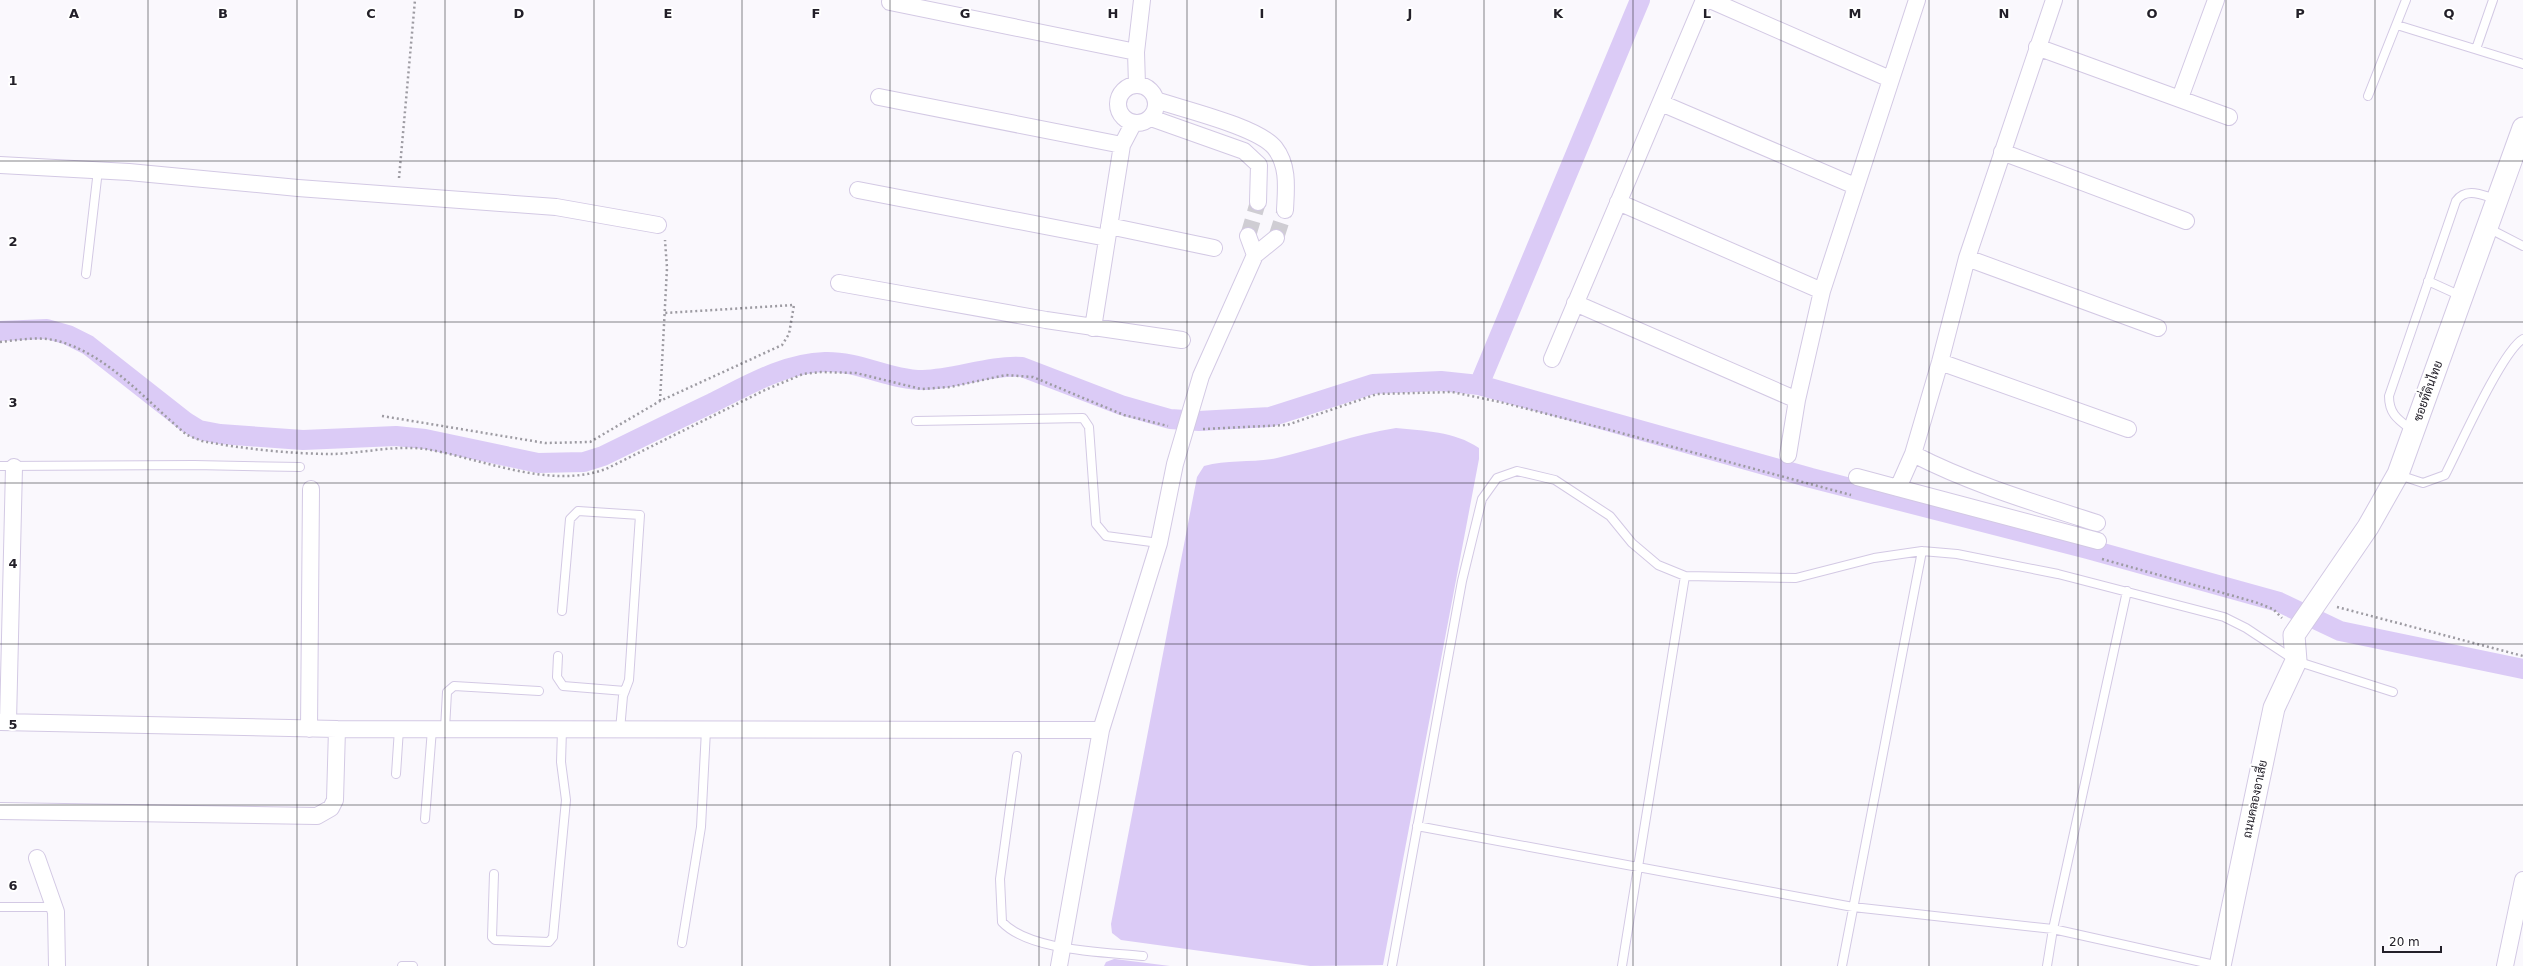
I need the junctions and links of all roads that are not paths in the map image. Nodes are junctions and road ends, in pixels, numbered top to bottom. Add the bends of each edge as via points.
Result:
1 (1142, 0) edge
2 (1704, 0) edge
3 (1710, 0) edge
4 (1917, 0) edge
5 (2054, 0) edge
6 (2216, 0) edge
7 (2406, 0) edge
8 (2493, 0) edge
9 (890, 2) dead end
10 (2397, 25) junction
11 (2037, 47) junction
12 (2476, 49) junction
13 (1136, 52) junction
14 (2523, 64) edge
15 (1890, 79) junction
16 (1136, 85) junction
17 (2368, 96) dead end
18 (879, 98) dead end
19 (2180, 98) junction
20 (1156, 100) junction
21 (1661, 103) junction
22 (2230, 117) dead end
23 (1151, 118) junction
24 (1132, 124) junction
25 (2523, 128) edge
26 (1122, 145) junction
27 (2002, 152) junction
28 (0, 165) edge
29 (98, 170) junction
30 (1855, 186) junction
31 (858, 190) dead end
32 (2498, 200) junction
33 (1258, 202) tunnel mouth
34 (1618, 202) junction
35 (1285, 210) tunnel mouth
36 (2186, 221) dead end
37 (658, 225) road end
38 (2488, 228) junction
39 (1108, 232) junction
40 (1248, 236) tunnel mouth
41 (1276, 238) tunnel mouth
42 (2523, 246) edge
43 (1214, 248) dead end
44 (1255, 255) junction
45 (1967, 258) junction
46 (86, 274) dead end
47 (2428, 281) junction
48 (839, 283) dead end
49 (1822, 291) junction
50 (2462, 297) junction
51 (1575, 303) junction
52 (1093, 328) junction
53 (2158, 328) dead end
54 (2523, 339) edge
55 (1182, 340) dead end
56 (1552, 359) dead end
57 (1940, 362) junction
58 (1797, 400) junction
59 (916, 421) dead end
60 (2128, 429) dead end
61 (2414, 431) junction
62 (1788, 454) dead end
63 (1912, 454) junction
64 (7, 466) edge
65 (300, 467) dead end
66 (2398, 474) junction
67 (1857, 477) dead end
68 (1898, 488) junction
69 (311, 489) dead end
70 (2097, 523) dead end
71 (2098, 541) dead end
72 (1159, 543) junction
73 (1922, 550) junction
74 (1685, 576) junction
75 (2127, 591) junction
76 (562, 610) dead end
77 (2295, 647) junction
78 (558, 656) dead end
79 (539, 691) dead end
80 (625, 691) junction
81 (2393, 692) dead end
82 (4, 722) edge
83 (309, 729) junction
84 (337, 729) junction
85 (399, 729) junction
86 (438, 729) junction
87 (562, 730) junction
88 (620, 730) junction
89 (706, 730) junction
90 (1102, 730) junction
91 (1017, 756) dead end
92 (396, 774) dead end
93 (0, 811) edge
94 (425, 819) dead end
95 (1416, 826) junction
96 (37, 858) dead end
97 (1639, 867) junction
98 (494, 874) dead end
99 (2523, 880) edge
100 (0, 907) edge
101 (54, 907) junction
102 (1853, 907) junction
103 (2053, 929) junction
104 (682, 943) dead end
105 (1062, 946) junction
106 (1143, 956) dead end
107 (57, 966) edge
108 (402, 966) edge
109 (413, 966) edge
110 (1059, 966) edge
111 (1392, 966) edge
112 (1622, 966) edge
113 (1842, 966) edge
114 (2047, 966) edge
115 (2219, 966) edge
116 (2505, 966) edge

1 - 13 street
2 - 21 street
3 - 15 street
4 - 15 street
5 - 11 street
6 - 19 street
7 - 10 lane
8 - 12 lane
9 - 13 street
10 - 12 lane
10 - 17 lane
11 - 19 street
11 - 27 street
12 - 14 lane
13 - 16 street
15 - 30 street
16 - 20 street via 1149,89
16 - 24 street via 1120,94 1117,106 1122,117
18 - 26 street
19 - 22 street
20 - 23 street
20 - 35 street via 1243,129 1275,147 1287,178
21 - 30 street
21 - 34 street
23 - 24 street via 1139,124
23 - 33 street via 1244,151 1258,165
24 - 26 street
25 - 32 street, ซอยที่ดินไทย
26 - 39 street
27 - 36 street
27 - 45 street
28 - 29 street
29 - 37 street via 556,206
29 - 46 lane
30 - 49 street
31 - 39 street
32 - 38 street, ซอยที่ดินไทย
32 - 47 lane via 2477,193 2460,195
34 - 49 street
34 - 51 street
38 - 42 lane
38 - 50 street, ซอยที่ดินไทย
39 - 43 street
39 - 52 street
40 - 44 street
41 - 44 street
44 - 72 street via 1201,376 1175,464
45 - 53 street
45 - 57 street
47 - 50 lane
47 - 61 lane via 2389,396 2389,408 2395,418
48 - 52 street
49 - 58 street
50 - 61 street, ซอยที่ดินไทย
51 - 56 street
51 - 58 street
52 - 55 street
54 - 66 lane via 2502,364 2445,475 2423,482
57 - 60 street
57 - 63 street
58 - 62 street
59 - 72 lane via 1083,418 1089,426 1096,524 1099,531 1106,536
61 - 66 street, ซอยที่ดินไทย
63 - 68 street
63 - 70 street via 1935,466 2018,497
64 - 65 lane via 194,464
64 - 82 street
66 - 77 street, ซอยที่ดินไทย via 2368,527 2316,603
67 - 68 street
68 - 71 street
69 - 83 street
72 - 90 street
73 - 74 lane via 1874,558 1796,578
73 - 75 lane via 1957,554
73 - 102 lane
74 - 95 lane via 1658,565 1632,543 1610,516 1554,480 1517,471 1497,478 1482,499 1462,581
74 - 97 lane
75 - 77 lane via 2224,617
75 - 103 lane
76 - 80 lane via 570,519 573,514 578,511 640,515 631,650
77 - 81 lane
77 - 115 street, ถนนคลองอาเสี่ย via 2274,708
78 - 80 lane via 557,677 563,686
79 - 86 lane via 454,686 447,692
80 - 88 lane
82 - 83 street
83 - 84 street
84 - 85 street
84 - 93 street via 335,800 331,808 317,816
85 - 86 street
85 - 92 lane
86 - 87 street
86 - 94 lane
87 - 88 street
87 - 98 lane via 561,762 566,800 553,937 549,942 495,940 492,937
88 - 89 street
89 - 90 street
89 - 104 lane via 701,827
90 - 105 street
91 - 105 lane via 1000,879 1002,922 1010,930 1025,937
95 - 97 lane
95 - 111 lane
96 - 101 street
97 - 102 lane
97 - 112 lane
99 - 116 street
100 - 101 lane
101 - 107 street
102 - 103 lane
102 - 113 lane
103 - 114 lane
103 - 115 lane
105 - 106 lane
105 - 110 street
108 - 109 lane

